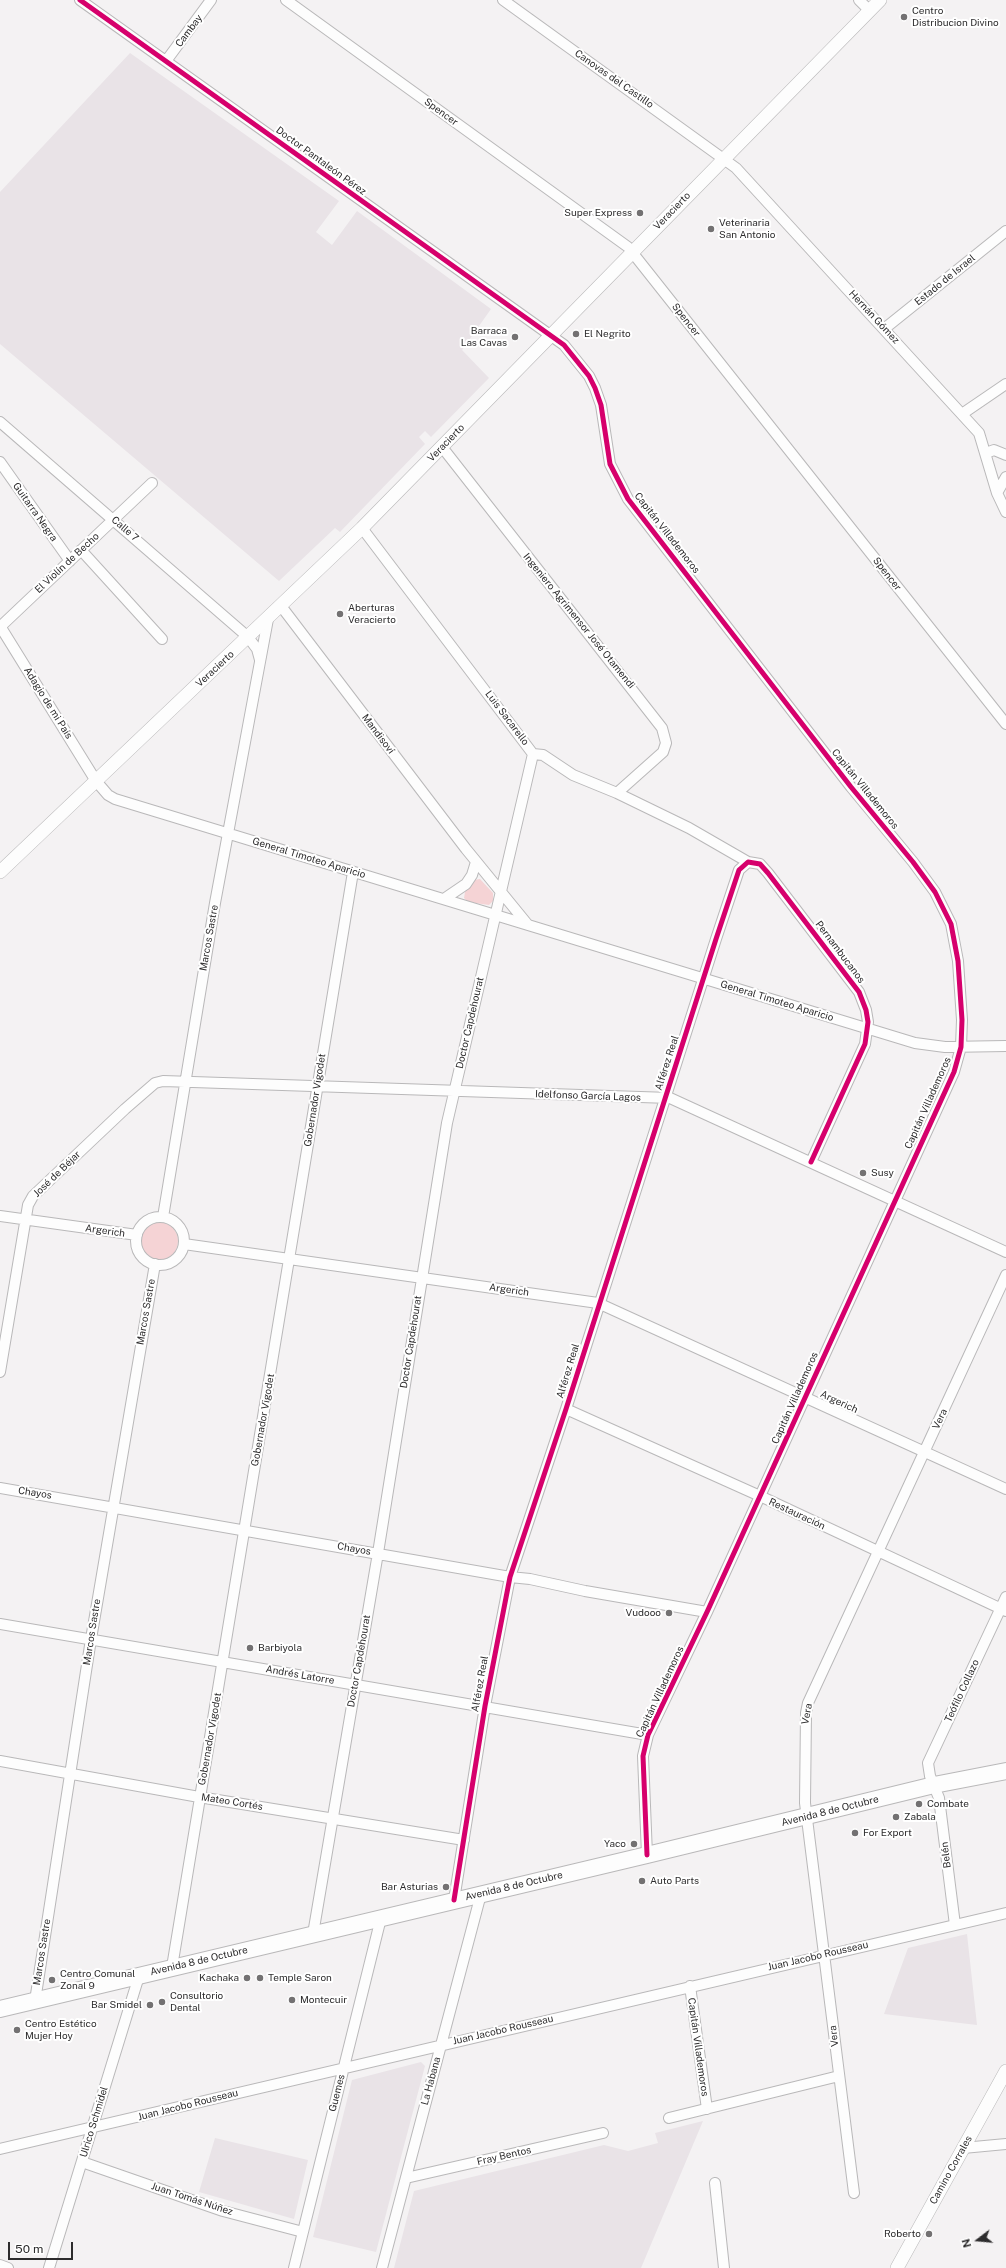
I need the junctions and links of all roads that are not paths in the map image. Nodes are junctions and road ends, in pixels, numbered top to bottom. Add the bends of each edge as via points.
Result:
1 (80, 0) edge
2 (211, 0) edge
3 (286, 0) edge
4 (503, 0) edge
5 (859, 0) edge
6 (880, 0) edge
7 (869, 10) junction
8 (166, 61) junction
9 (724, 158) junction
10 (1006, 232) edge
11 (632, 252) junction
12 (884, 329) junction
13 (550, 336) junction
14 (1006, 384) edge
15 (962, 414) junction
16 (0, 422) edge
17 (442, 447) junction
18 (986, 453) junction
19 (1006, 455) edge
20 (0, 462) edge
21 (1006, 477) edge
22 (152, 483) dead end
23 (997, 493) junction
24 (1006, 512) edge
25 (113, 520) junction
26 (362, 528) junction
27 (81, 550) junction
28 (70, 561) junction
29 (281, 606) junction
30 (268, 619) junction
31 (0, 627) edge
32 (248, 637) junction
33 (162, 639) dead end
34 (260, 660) junction
35 (1006, 724) edge
36 (533, 754) junction
37 (96, 781) junction
38 (617, 793) junction
39 (228, 834) junction
40 (476, 862) junction
41 (748, 862) junction
42 (0, 872) edge
43 (353, 872) junction
44 (500, 891) junction
45 (444, 899) junction
46 (495, 915) junction
47 (528, 925) junction
48 (703, 978) junction
49 (868, 1029) junction
50 (1006, 1046) edge
51 (961, 1047) junction
52 (185, 1082) junction
53 (317, 1086) junction
54 (454, 1092) junction
55 (665, 1098) junction
56 (811, 1162) junction
57 (894, 1200) junction
58 (0, 1216) edge
59 (163, 1217) junction
60 (26, 1220) junction
61 (137, 1235) junction
62 (184, 1244) junction
63 (1006, 1252) edge
64 (291, 1260) junction
65 (155, 1264) junction
66 (1006, 1275) edge
67 (421, 1279) junction
68 (598, 1303) junction
69 (0, 1372) edge
70 (806, 1397) junction
71 (566, 1409) junction
72 (924, 1452) junction
73 (0, 1488) edge
74 (1006, 1489) edge
75 (760, 1496) junction
76 (113, 1507) junction
77 (245, 1530) junction
78 (879, 1552) junction
79 (378, 1554) junction
80 (510, 1577) junction
81 (1006, 1597) edge
82 (1003, 1610) edge
83 (707, 1612) junction
84 (0, 1624) edge
85 (91, 1639) junction
86 (223, 1662) junction
87 (354, 1684) junction
88 (485, 1706) junction
89 (648, 1735) junction
90 (0, 1761) edge
91 (1006, 1771) edge
92 (70, 1773) junction
93 (934, 1785) junction
94 (199, 1797) junction
95 (807, 1817) junction
96 (332, 1819) junction
97 (464, 1840) junction
98 (647, 1855) junction
99 (481, 1894) junction
100 (454, 1900) junction
101 (1006, 1913) edge
102 (381, 1918) junction
103 (955, 1925) junction
104 (313, 1934) junction
105 (825, 1954) junction
106 (172, 1967) junction
107 (139, 1976) junction
108 (690, 1986) junction
109 (35, 2001) junction
110 (0, 2009) edge
111 (441, 2045) junction
112 (344, 2068) junction
113 (1006, 2071) edge
114 (839, 2076) junction
115 (706, 2109) junction
116 (669, 2118) dead end
117 (92, 2128) junction
118 (603, 2133) dead end
119 (1006, 2144) edge
120 (963, 2148) junction
121 (0, 2149) edge
122 (82, 2162) junction
123 (406, 2178) junction
124 (715, 2183) dead end
125 (854, 2193) dead end
126 (303, 2232) junction
127 (0, 2266) edge
128 (8, 2268) edge
129 (49, 2268) edge
130 (294, 2268) edge
131 (382, 2268) edge
132 (724, 2268) edge
133 (897, 2268) edge

1 - 8 street, Doctor Pantaleón Pérez
2 - 8 street, Cambay
3 - 11 street, Spencer via 620,240
4 - 9 street, Canovas del Castillo
5 - 7 street
6 - 7 street, Veracierto
7 - 9 street, Veracierto
8 - 13 street, Doctor Pantaleón Pérez
9 - 11 street, Veracierto
9 - 12 street, Hernán Gómez
10 - 12 street, Estado de Israel
11 - 13 street, Veracierto
11 - 35 street, Spencer
12 - 15 street, Hernán Gómez
13 - 17 street, Veracierto
13 - 51 street, Capitán Villademoros via 564,345 595,388 601,405 610,464 628,499 935,892 951,924 955,941 962,1020
14 - 15 street
15 - 18 street, Hernán Gómez via 979,433
16 - 25 street, Calle 7
17 - 26 street, Veracierto
17 - 38 street, Ingeniero Agrimensor José Otamendi via 662,728 666,743 663,752
18 - 19 street via 994,450
18 - 23 street, Hernán Gómez
20 - 28 street, Guitarra Negra
21 - 23 street
22 - 25 street, El Violín de Becho
23 - 24 street, Hernán Gómez
25 - 27 street, El Violín de Becho
25 - 32 street, Calle 7
26 - 29 street, Veracierto
26 - 36 street, Luis Sacarello
27 - 28 street, El Violín de Becho
27 - 33 street
28 - 31 street, El Violín de Becho
29 - 30 street, Veracierto
29 - 40 street, Mandisoví
30 - 32 street, Veracierto
30 - 34 street, Marcos Sastre
31 - 37 street, Adagio de mi País
32 - 34 street via 257,649
32 - 37 street, Veracierto
34 - 39 street, Marcos Sastre
36 - 38 street, Luis Sacarello via 543,755 572,775
36 - 44 street, Doctor Capdehourat
37 - 39 street, General Timoteo Aparicio via 108,795 116,799
37 - 42 street, Veracierto
38 - 41 street, Luis Sacarello via 689,828
39 - 43 street, General Timoteo Aparicio
39 - 52 street, Marcos Sastre
40 - 44 street, Mandisoví
40 - 45 street via 466,884
41 - 48 street, Alférez Real via 739,870
41 - 49 street, Pernambucanos via 754,862 764,868 859,992 866,1010
43 - 45 street, General Timoteo Aparicio
43 - 53 street, Gobernador Vigodet
44 - 46 street, Doctor Capdehourat
44 - 47 street
45 - 46 street, General Timoteo Aparicio
46 - 47 street, General Timoteo Aparicio
46 - 54 street, Doctor Capdehourat
47 - 48 street, General Timoteo Aparicio
48 - 49 street, General Timoteo Aparicio
48 - 55 street, Alférez Real
49 - 51 street, General Timoteo Aparicio via 915,1043
49 - 56 street, Pernambucanos via 864,1044
50 - 51 street, General Timoteo Aparicio
51 - 57 street, Capitán Villademoros via 954,1072
52 - 53 street, Idelfonso García Lagos
52 - 59 street, Marcos Sastre
52 - 60 street, José de Béjar via 155,1083 125,1109 33,1196
53 - 54 street, Idelfonso García Lagos
53 - 64 street, Gobernador Vigodet
54 - 55 street, Idelfonso García Lagos
54 - 67 street, Doctor Capdehourat
55 - 56 street, Idelfonso García Lagos via 674,1099
55 - 68 street, Alférez Real
56 - 57 street, Idelfonso García Lagos
57 - 63 street, Idelfonso García Lagos
57 - 70 street, Capitán Villademoros
58 - 60 street, Argerich
59 - 61 street, Argerich via 150,1219 144,1223
59 - 62 street via 181,1229
60 - 61 street, Argerich
60 - 69 street, José de Béjar
61 - 65 street via 136,1242 142,1256
62 - 64 street, Argerich
62 - 65 street via 177,1258 170,1262
64 - 67 street, Argerich
64 - 77 street, Gobernador Vigodet
65 - 76 street, Marcos Sastre
66 - 72 street, Vera
67 - 68 street, Argerich
67 - 79 street, Doctor Capdehourat
68 - 70 street, Argerich
68 - 71 street, Alférez Real
70 - 72 street, Argerich
70 - 75 street, Capitán Villademoros
71 - 75 street, Restauración
71 - 80 street, Alférez Real
72 - 74 street, Argerich
72 - 78 street, Vera
73 - 76 street, Chayos
75 - 78 street, Restauración
75 - 83 street, Capitán Villademoros
76 - 77 street, Chayos
76 - 85 street, Marcos Sastre
77 - 79 street, Chayos
77 - 86 street, Gobernador Vigodet
78 - 82 street, Restauración
78 - 95 street, Vera via 808,1703 804,1729
79 - 80 street, Chayos
79 - 87 street, Doctor Capdehourat
80 - 83 street, Chayos via 530,1578 585,1591
80 - 88 street, Alférez Real
81 - 82 street, Teófilo Collazo
82 - 93 street, Teófilo Collazo via 928,1763
83 - 89 street, Capitán Villademoros
84 - 85 street, Andrés Latorre
85 - 86 street, Andrés Latorre
85 - 92 street, Marcos Sastre
86 - 87 street, Andrés Latorre
86 - 94 street, Gobernador Vigodet
87 - 88 street, Andrés Latorre
87 - 96 street, Doctor Capdehourat
88 - 89 street, Andrés Latorre
88 - 97 street, Alférez Real
89 - 98 street, Capitán Villademoros via 643,1756
90 - 92 street, Mateo Cortés
91 - 93 main road, Avenida 8 de Octubre
92 - 94 street, Mateo Cortés
92 - 109 street, Marcos Sastre
93 - 95 main road, Avenida 8 de Octubre
93 - 103 street, Belén via 939,1798
94 - 96 street, Mateo Cortés
94 - 106 street, Gobernador Vigodet
95 - 98 main road, Avenida 8 de Octubre
95 - 105 street, Vera
96 - 97 street, Mateo Cortés
96 - 104 street, Doctor Capdehourat
97 - 100 street, Alférez Real
98 - 99 main road, Avenida 8 de Octubre
99 - 100 main road, Avenida 8 de Octubre
99 - 111 street, La Habana
100 - 102 main road, Avenida 8 de Octubre
101 - 103 street, Juan Jacobo Rousseau
102 - 104 main road, Avenida 8 de Octubre
102 - 112 street, Guemes
103 - 105 street, Juan Jacobo Rousseau
104 - 106 main road, Avenida 8 de Octubre
105 - 108 street, Juan Jacobo Rousseau
105 - 114 street, Vera
106 - 107 main road, Avenida 8 de Octubre
107 - 109 main road, Avenida 8 de Octubre
107 - 117 street, Ulrico Schmidel
108 - 111 street, Juan Jacobo Rousseau
108 - 115 street, Capitán Villademoros
109 - 110 main road, Avenida 8 de Octubre
111 - 112 street, Juan Jacobo Rousseau
111 - 123 street, La Habana
112 - 117 street, Juan Jacobo Rousseau
112 - 126 street, Guemes
113 - 120 street, Camino Corrales
114 - 115 street
114 - 125 street, Vera
115 - 116 street
117 - 121 street, Juan Jacobo Rousseau
117 - 122 street, Ulrico Schmidel
118 - 123 street, Fray Bentos
119 - 120 street
120 - 133 street, Camino Corrales
122 - 126 street, Juan Tomás Núñez via 223,2211
122 - 129 street, Ulrico Schmidel
123 - 131 street, La Habana
124 - 132 street
126 - 130 street, Guemes
127 - 128 street

